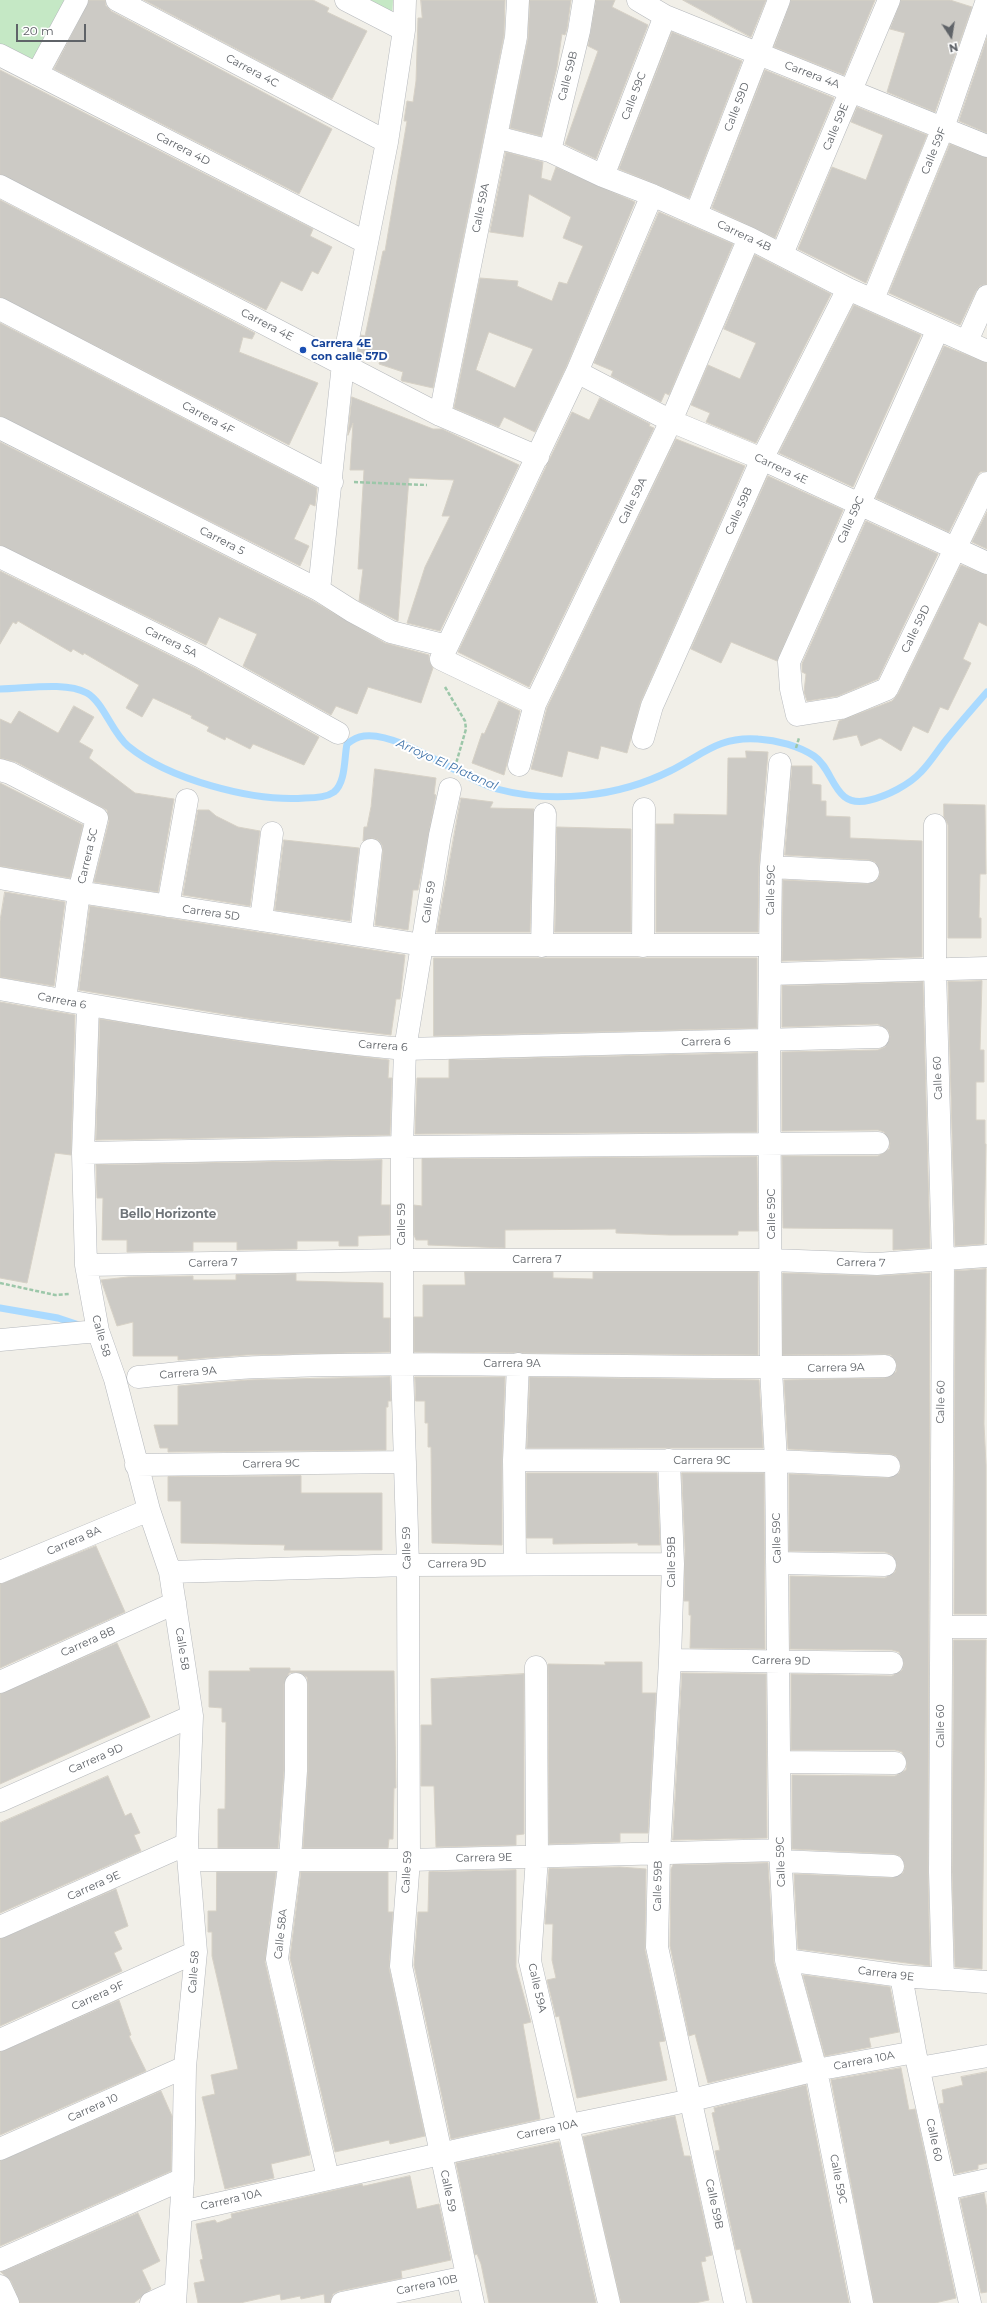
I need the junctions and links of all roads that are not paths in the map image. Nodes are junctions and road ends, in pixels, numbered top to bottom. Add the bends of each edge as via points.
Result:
1 (77, 0) edge
2 (117, 0) edge
3 (346, 0) edge
4 (405, 0) edge
5 (518, 0) edge
6 (584, 0) edge
7 (638, 0) edge
8 (778, 0) edge
9 (889, 0) edge
10 (987, 0) edge
11 (665, 16) junction
12 (404, 30) junction
13 (758, 54) junction
14 (0, 55) edge
15 (37, 74) junction
16 (852, 91) junction
17 (943, 128) junction
18 (496, 137) junction
19 (386, 142) junction
20 (987, 146) edge
21 (550, 151) junction
22 (603, 176) junction
23 (0, 186) edge
24 (652, 194) junction
25 (696, 214) junction
26 (749, 238) junction
27 (367, 243) junction
28 (782, 254) junction
29 (848, 289) junction
30 (987, 296) edge
31 (873, 299) junction
32 (0, 309) edge
33 (938, 329) junction
34 (967, 341) junction
35 (987, 351) edge
36 (343, 364) junction
37 (577, 372) junction
38 (440, 415) junction
39 (671, 421) junction
40 (0, 428) edge
41 (538, 457) junction
42 (762, 459) junction
43 (332, 482) junction
44 (987, 484) edge
45 (858, 504) junction
46 (955, 549) junction
47 (0, 557) edge
48 (987, 563) edge
49 (319, 590) junction
50 (444, 652) junction
51 (535, 704) junction
52 (798, 725) joint
53 (338, 733) dead end
54 (643, 738) dead end
55 (787, 760) road end
56 (519, 765) dead end
57 (0, 770) edge
58 (450, 789) road end
59 (187, 800) dead end
60 (644, 809) dead end
61 (545, 814) dead end
62 (935, 825) dead end
63 (272, 833) dead end
64 (371, 850) dead end
65 (771, 866) junction
66 (868, 872) dead end
67 (0, 878) edge
68 (79, 892) junction
69 (168, 906) junction
70 (260, 920) junction
71 (361, 935) junction
72 (423, 945) junction
73 (770, 945) junction
74 (542, 946) junction
75 (643, 946) junction
76 (987, 968) edge
77 (935, 969) junction
78 (770, 974) junction
79 (0, 989) edge
80 (65, 1000) junction
81 (88, 1006) junction
82 (878, 1037) dead end
83 (769, 1041) junction
84 (405, 1048) junction
85 (771, 1143) junction
86 (878, 1143) dead end
87 (402, 1147) junction
88 (83, 1154) junction
89 (987, 1256) edge
90 (402, 1260) junction
91 (772, 1260) junction
92 (943, 1261) junction
93 (86, 1265) junction
94 (98, 1331) junction
95 (0, 1340) edge
96 (402, 1364) junction
97 (518, 1364) junction
98 (885, 1366) dead end
99 (771, 1369) junction
100 (138, 1377) dead end
101 (514, 1460) junction
102 (669, 1460) junction
103 (776, 1461) junction
104 (405, 1462) junction
105 (136, 1465) junction
106 (889, 1466) dead end
107 (149, 1510) junction
108 (777, 1563) junction
109 (515, 1564) junction
110 (673, 1564) junction
111 (408, 1565) junction
112 (885, 1565) dead end
113 (0, 1572) edge
114 (170, 1572) junction
115 (175, 1603) junction
116 (942, 1627) junction
117 (987, 1627) edge
118 (670, 1660) junction
119 (779, 1661) junction
120 (892, 1663) dead end
121 (536, 1667) dead end
122 (0, 1682) edge
123 (296, 1684) dead end
124 (192, 1716) junction
125 (780, 1762) junction
126 (895, 1763) dead end
127 (0, 1802) edge
128 (188, 1852) junction
129 (659, 1854) junction
130 (781, 1855) junction
131 (537, 1857) junction
132 (290, 1859) junction
133 (409, 1860) junction
134 (893, 1866) dead end
135 (0, 1927) edge
136 (196, 1952) junction
137 (786, 1960) junction
138 (901, 1976) junction
139 (942, 1979) junction
140 (987, 1982) edge
141 (0, 2040) edge
142 (987, 2056) edge
143 (917, 2060) junction
144 (185, 2067) junction
145 (816, 2070) junction
146 (692, 2100) junction
147 (570, 2125) junction
148 (0, 2149) edge
149 (440, 2154) junction
150 (328, 2178) junction
151 (182, 2179) junction
152 (987, 2180) edge
153 (945, 2189) junction
154 (181, 2212) junction
155 (0, 2260) edge
156 (466, 2277) junction
157 (0, 2286) edge
158 (175, 2298) edge
159 (8, 2303) edge
160 (151, 2303) edge
161 (342, 2303) edge
162 (473, 2303) edge
163 (609, 2303) edge
164 (735, 2303) edge
165 (862, 2303) edge
166 (970, 2303) edge

1 - 15 street
2 - 19 street, Carrera 4C
3 - 12 street
4 - 12 street
5 - 18 street, Calle 59A via 516,37
6 - 21 street, Calle 59B
7 - 11 street, Carrera 4A
8 - 13 street, Calle 59D
9 - 16 street, Calle 59E
10 - 17 street, Calle 59F
11 - 13 street, Carrera 4A
11 - 22 street, Calle 59C
12 - 19 street
13 - 16 street, Carrera 4A
13 - 25 street, Calle 59D
14 - 15 street, Carrera 4D
15 - 27 street, Carrera 4D
16 - 17 street, Carrera 4A
16 - 28 street, Calle 59E
17 - 20 street, Carrera 4A
17 - 31 street, Calle 59F
18 - 21 street, Carrera 4B
18 - 38 street, Calle 59A
19 - 27 street
21 - 22 street, Carrera 4B
22 - 24 street, Carrera 4B
23 - 36 street, Carrera 4E
24 - 25 street, Carrera 4B
24 - 37 street
25 - 26 street, Carrera 4B
26 - 28 street, Carrera 4B
26 - 39 street, Calle 59A
27 - 36 street
28 - 29 street, Carrera 4B
29 - 31 street, Carrera 4B
29 - 42 street, Calle 59B
30 - 34 street
31 - 33 street, Carrera 4B
32 - 43 street, Carrera 4F
33 - 34 street, Carrera 4B
33 - 45 street, Calle 59C
34 - 35 street, Carrera 4B
36 - 38 street, Carrera 4E
36 - 43 street
37 - 39 street, Carrera 4E
37 - 41 street
38 - 41 street, Carrera 4E
39 - 42 street, Carrera 4E
39 - 51 street, Calle 59A
40 - 49 street, Carrera 5
41 - 50 street
42 - 45 street, Carrera 4E
42 - 54 street, Calle 59B via 652,706
43 - 49 street
44 - 46 street, Calle 59D
45 - 46 street, Carrera 4E
45 - 52 street, Calle 59C via 789,662
46 - 48 street, Carrera 4E
46 - 52 street, Calle 59D via 887,689
47 - 53 street, Carrera 5A via 201,657
49 - 50 street, Carrera 5 via 391,632
50 - 51 street, Carrera 5
51 - 56 street, Calle 59A
55 - 65 street, Calle 59C
57 - 68 street, Carrera 5C via 97,818
58 - 72 street, Calle 59
59 - 69 street
60 - 75 street
61 - 74 street
62 - 77 street, Calle 60
63 - 70 street
64 - 71 street
65 - 66 street
65 - 73 street, Calle 59C
67 - 68 street, Carrera 5D
68 - 69 street, Carrera 5D
68 - 80 street, Carrera 5C
69 - 70 street, Carrera 5D
70 - 71 street, Carrera 5D
71 - 72 street, Carrera 5D
72 - 74 street, Carrera 5D
72 - 84 street, Calle 59
73 - 75 street, Carrera 5D
73 - 78 street, Calle 59C
74 - 75 street, Carrera 5D
76 - 77 street
77 - 78 street
77 - 92 street, Calle 60
78 - 83 street, Calle 59C
79 - 80 street, Carrera 6
80 - 81 street, Carrera 6
81 - 84 street, Carrera 6 via 344,1043
81 - 88 street, Calle 58
82 - 83 street, Carrera 6
83 - 84 street, Carrera 6
83 - 85 street, Calle 59C
84 - 87 street, Calle 59
85 - 86 street
85 - 87 street
85 - 91 street, Calle 59C
87 - 88 street
87 - 90 street, Calle 59
88 - 93 street, Calle 58
89 - 92 street, Carrera 7
90 - 91 street, Carrera 7
90 - 93 street, Carrera 7
90 - 96 street, Calle 59
91 - 92 street, Carrera 7 via 877,1264
91 - 99 street, Calle 59C
92 - 116 street, Calle 60
93 - 94 street, Calle 58
94 - 95 street
94 - 105 street, Calle 58 via 115,1379
96 - 97 street, Carrera 9A
96 - 100 street, Carrera 9A via 261,1367
96 - 104 street, Calle 59
97 - 99 street, Carrera 9A
97 - 101 street
98 - 99 street, Carrera 9A
99 - 103 street, Calle 59C
101 - 102 street, Carrera 9C
101 - 109 street
102 - 103 street, Carrera 9C
102 - 110 street, Calle 59B
103 - 106 street, Carrera 9C
103 - 108 street, Calle 59C
104 - 105 street, Carrera 9C
104 - 111 street, Calle 59
105 - 107 street, Calle 58
107 - 113 street, Carrera 8A
107 - 114 street, Calle 58
108 - 112 street
108 - 119 street, Calle 59C
109 - 110 street, Carrera 9D
109 - 111 street, Carrera 9D
110 - 118 street, Calle 59B
111 - 114 street, Carrera 9D
111 - 133 street, Calle 59
114 - 115 street, Calle 58
115 - 122 street, Carrera 8B
115 - 124 street, Calle 58
116 - 117 street
116 - 139 street, Calle 60
118 - 119 street, Carrera 9D
118 - 129 street, Calle 59B
119 - 120 street, Carrera 9D
119 - 125 street, Calle 59C
121 - 131 street, Calle 59A
123 - 132 street, Calle 58A via 296,1771
124 - 127 street, Carrera 9D
124 - 128 street, Calle 58
125 - 126 street
125 - 130 street, Calle 59C
128 - 132 street, Carrera 9E
128 - 135 street, Carrera 9E
128 - 136 street, Calle 58
129 - 130 street, Carrera 9E
129 - 131 street, Carrera 9E
129 - 146 street, Calle 59B via 657,1947
130 - 134 street, Carrera 9E
130 - 137 street, Calle 59C
131 - 133 street, Carrera 9E
131 - 147 street, Calle 59A via 530,1961
132 - 133 street, Carrera 9E
132 - 150 street, Calle 58A via 277,1960
133 - 149 street, Calle 59 via 401,1966
136 - 141 street, Carrera 9F
136 - 144 street, Calle 58
137 - 138 street, Carrera 9E
137 - 145 street, Calle 59C
138 - 139 street, Carrera 9E
138 - 143 street, Calle 60
139 - 140 street, Carrera 9E
142 - 143 street, Carrera 10A
143 - 145 street, Carrera 10A
143 - 153 street, Calle 60
144 - 148 street, Carrera 10
144 - 151 street, Calle 58
145 - 146 street, Carrera 10A
145 - 165 street, Calle 59C
146 - 147 street, Carrera 10A
146 - 164 street, Calle 59B
147 - 149 street, Carrera 10A
147 - 163 street, Calle 59A
149 - 150 street, Carrera 10A
149 - 156 street, Calle 59
150 - 154 street, Carrera 10A
151 - 154 street, Calle 58
151 - 155 street
152 - 153 street
153 - 166 street, Calle 60
154 - 158 street, Calle 58
156 - 161 street, Carrera 10B
156 - 162 street, Calle 59
157 - 159 street
158 - 160 street

